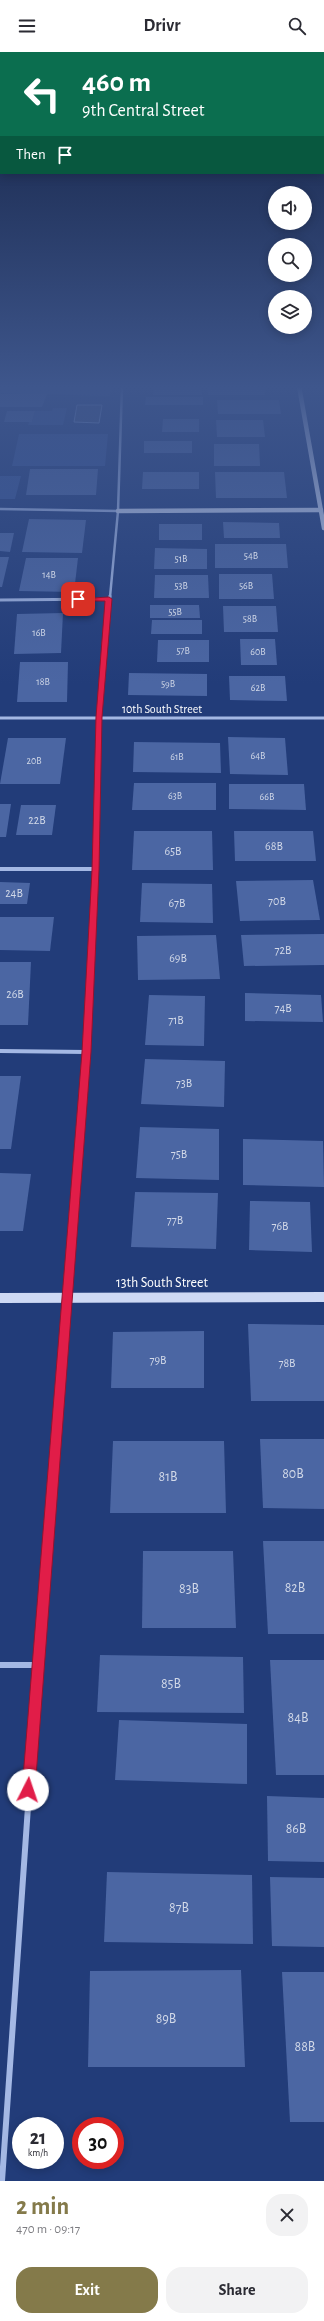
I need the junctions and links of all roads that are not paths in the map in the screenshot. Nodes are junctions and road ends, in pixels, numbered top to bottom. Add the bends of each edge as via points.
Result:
1 (119, 485) edge
2 (317, 485) edge
3 (0, 509) edge
4 (322, 510) edge
5 (118, 511) junction
6 (324, 528) edge
7 (109, 599) junction
8 (0, 600) edge
9 (99, 717) junction
10 (0, 718) edge
11 (324, 718) edge
12 (0, 869) edge
13 (96, 870) junction
14 (0, 1051) edge
15 (87, 1052) junction
16 (324, 1297) edge
17 (0, 1298) edge
18 (67, 1298) junction
19 (0, 1664) edge
20 (37, 1665) junction
21 (2, 2181) edge

1 - 5 street
2 - 4 street
3 - 5 street
4 - 5 street
4 - 6 street
5 - 7 street
7 - 8 street
7 - 9 street
9 - 10 street, 10th South Street
9 - 11 street, 10th South Street
9 - 13 street
12 - 13 street
13 - 15 street
14 - 15 street
15 - 18 street
16 - 18 street, 13th South Street
17 - 18 street, 13th South Street
18 - 20 street
19 - 20 street
20 - 21 street

